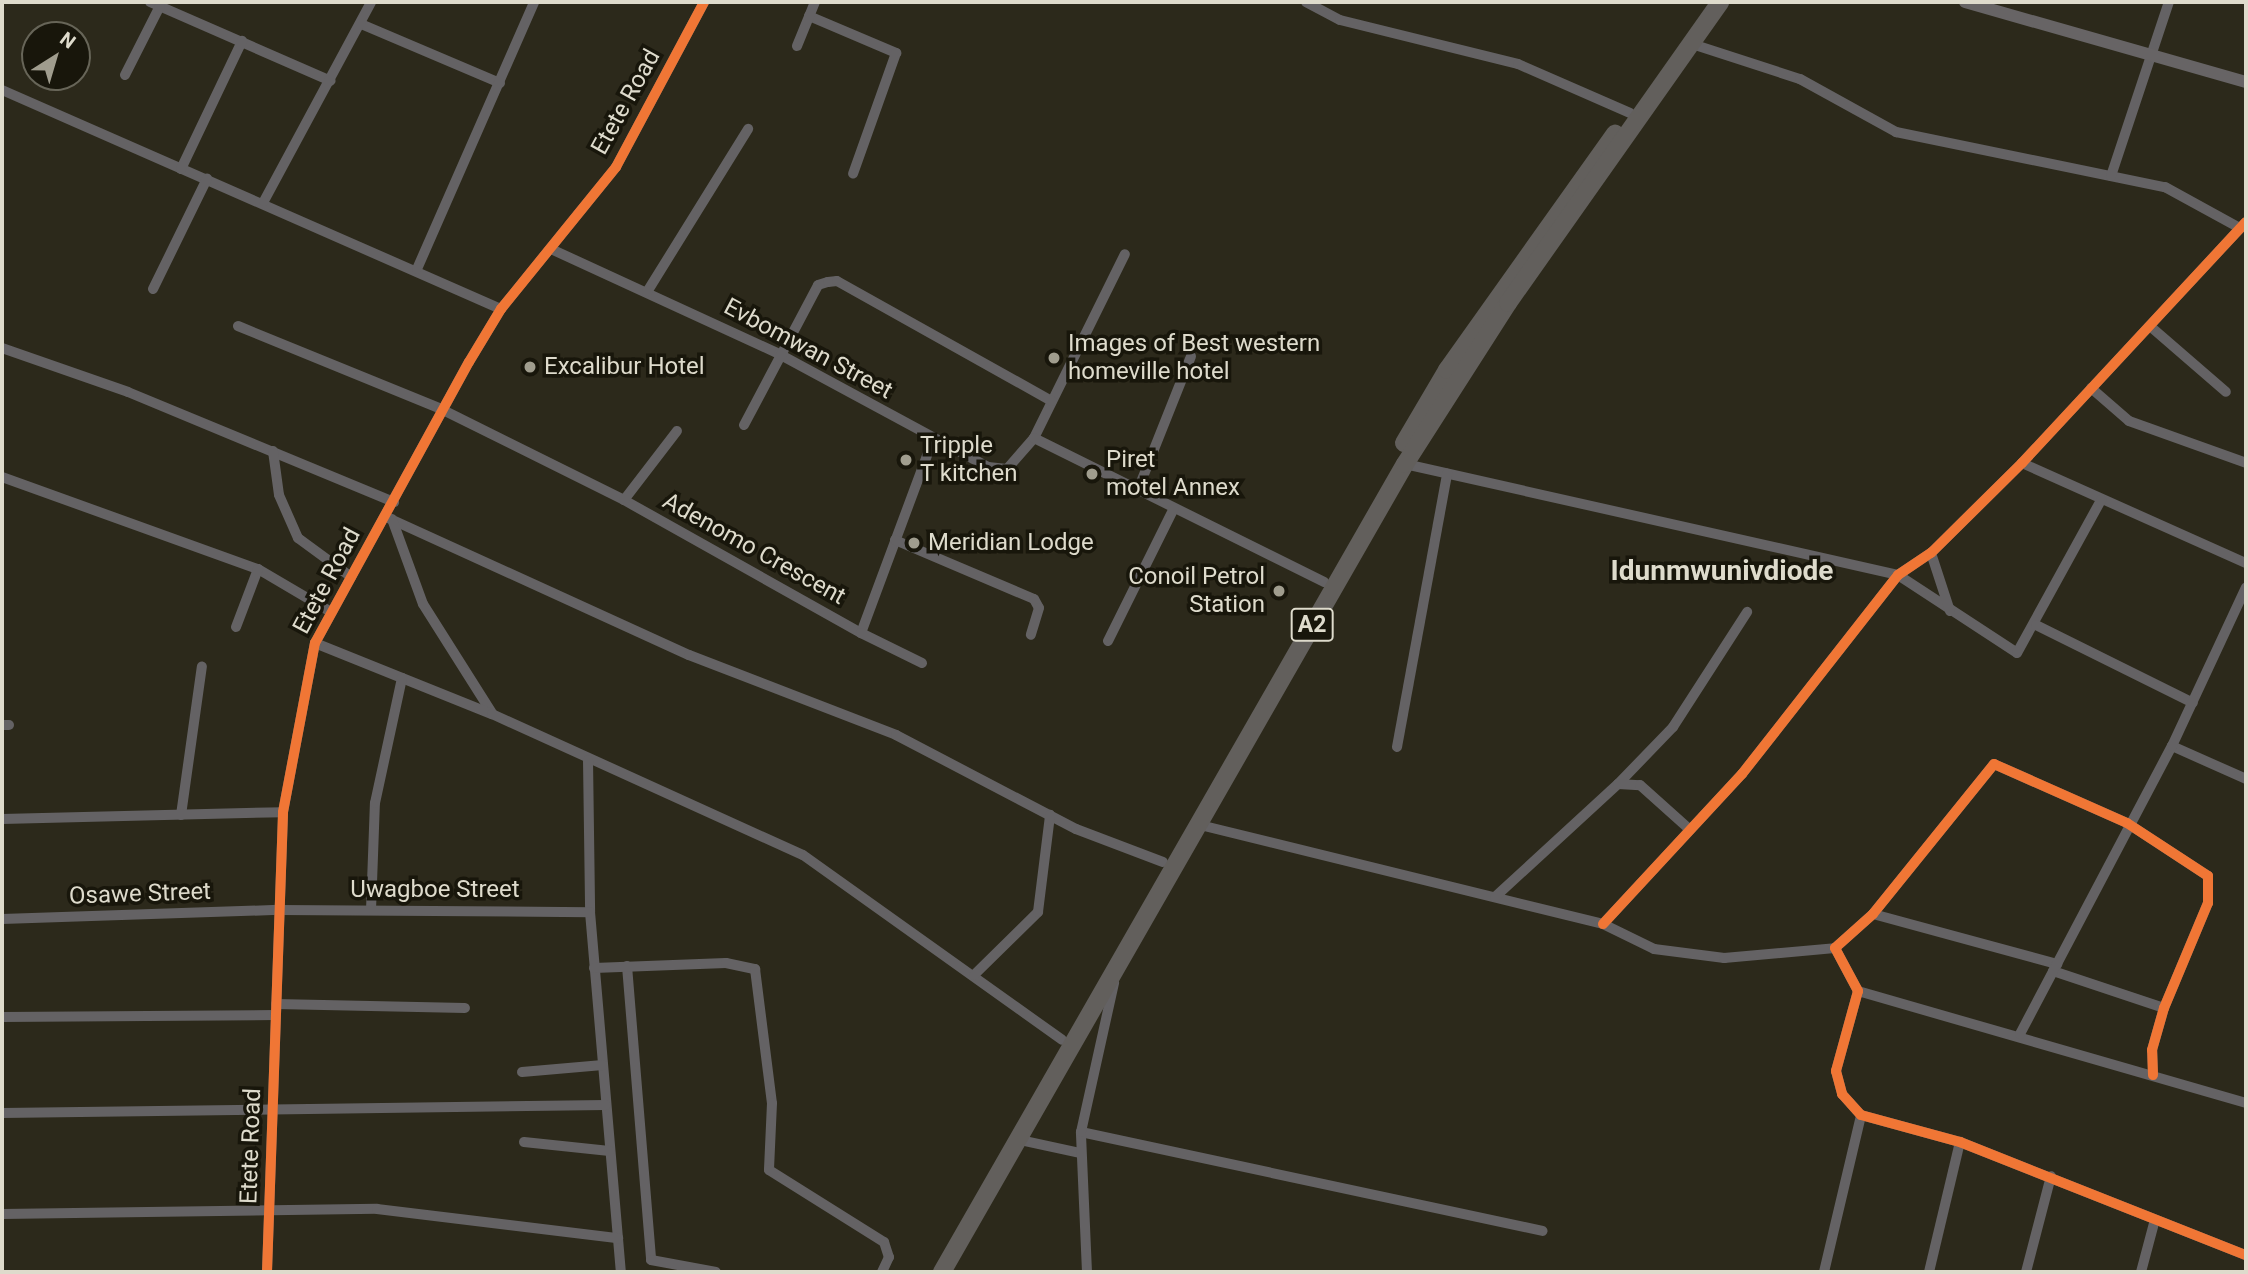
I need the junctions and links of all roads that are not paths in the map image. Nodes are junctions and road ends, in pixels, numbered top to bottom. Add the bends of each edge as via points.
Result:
1 (371, 2) edge
2 (534, 2) edge
3 (704, 2) edge
4 (815, 2) edge
5 (1306, 2) edge
6 (1707, 2) edge
7 (1720, 2) edge
8 (1965, 2) edge
9 (2169, 2) edge
10 (155, 4) edge
11 (809, 16) junction
12 (361, 24) junction
13 (242, 41) junction
14 (1692, 44) junction
15 (797, 46) dead end
16 (2150, 55) junction
17 (125, 75) dead end
18 (331, 80) junction
19 (2246, 82) edge
20 (500, 83) junction
21 (2, 90) edge
22 (1630, 113) junction
23 (748, 129) dead end
24 (181, 169) junction
25 (853, 174) dead end
26 (2111, 176) junction
27 (207, 179) junction
28 (264, 201) junction
29 (2243, 225) edge
30 (1540, 246) junction
31 (551, 249) junction
32 (1125, 254) dead end
33 (417, 269) junction
34 (153, 289) dead end
35 (647, 292) junction
36 (501, 309) junction
37 (238, 326) dead end
38 (2151, 327) junction
39 (2, 348) edge
40 (779, 354) junction
41 (1191, 356) dead end
42 (2091, 388) junction
43 (2226, 393) dead end
44 (1052, 401) junction
45 (441, 410) junction
46 (744, 425) dead end
47 (677, 432) dead end
48 (1034, 438) junction
49 (933, 439) junction
50 (273, 451) junction
51 (2022, 463) junction
52 (2246, 463) edge
53 (1405, 464) junction
54 (1447, 474) junction
55 (2, 477) edge
56 (1137, 492) junction
57 (624, 500) junction
58 (2101, 500) junction
59 (394, 502) junction
60 (1174, 508) junction
61 (389, 518) junction
62 (895, 540) junction
63 (1931, 553) junction
64 (2246, 563) edge
65 (258, 569) junction
66 (1898, 575) junction
67 (351, 577) junction
68 (1324, 582) junction
69 (2246, 587) edge
70 (331, 612) junction
71 (1747, 612) dead end
72 (1950, 612) junction
73 (2036, 625) junction
74 (236, 627) dead end
75 (861, 633) junction
76 (1031, 635) dead end
77 (1108, 641) dead end
78 (316, 643) junction
79 (922, 663) dead end
80 (202, 666) dead end
81 (402, 678) junction
82 (2193, 703) junction
83 (492, 714) junction
84 (2172, 746) junction
85 (1397, 747) dead end
86 (588, 760) junction
87 (2246, 779) edge
88 (1618, 784) junction
89 (283, 812) junction
90 (181, 815) junction
91 (1051, 815) junction
92 (2, 819) edge
93 (2127, 822) junction
94 (1196, 824) junction
95 (1689, 829) junction
96 (1163, 862) junction
97 (1495, 897) junction
98 (279, 910) junction
99 (371, 910) junction
100 (590, 912) junction
101 (1873, 914) junction
102 (2, 919) edge
103 (1604, 924) junction
104 (1835, 948) junction
105 (1117, 958) junction
106 (627, 966) junction
107 (594, 968) junction
108 (2055, 968) junction
109 (974, 975) junction
110 (1858, 991) junction
111 (276, 1004) junction
112 (465, 1007) dead end
113 (2164, 1008) junction
114 (276, 1016) junction
115 (2, 1017) edge
116 (2021, 1034) junction
117 (1062, 1040) junction
118 (603, 1065) junction
119 (522, 1072) dead end
120 (2152, 1075) junction
121 (2246, 1103) edge
122 (606, 1105) junction
123 (274, 1109) junction
124 (2, 1113) edge
125 (1861, 1115) junction
126 (1081, 1132) junction
127 (1015, 1139) junction
128 (524, 1142) dead end
129 (1960, 1142) junction
130 (610, 1151) junction
131 (1080, 1153) junction
132 (2051, 1176) junction
133 (2, 1214) edge
134 (269, 1214) junction
135 (2154, 1223) junction
136 (1543, 1231) dead end
137 (618, 1238) junction
138 (2246, 1255) edge
139 (267, 1272) edge
140 (621, 1272) edge
141 (716, 1272) edge
142 (882, 1272) edge
143 (931, 1272) edge
144 (942, 1272) edge
145 (1087, 1272) edge
146 (1824, 1272) edge
147 (1929, 1272) edge
148 (2026, 1272) edge
149 (2141, 1272) edge

1 - 12 street
2 - 20 street
3 - 31 street, Etete Road via 616,167
4 - 11 street
5 - 22 street via 1340,20 1518,64
6 - 22 highway, A2
7 - 14 highway, A2
8 - 16 street
9 - 16 street
10 - 13 street
10 - 17 street
11 - 15 street
11 - 25 street via 896,53
12 - 18 street
12 - 20 street
13 - 18 street
13 - 24 street
14 - 26 street via 1800,79 1896,132
14 - 30 highway, A2
16 - 19 street
16 - 26 street
18 - 28 street
20 - 33 street
21 - 24 street
22 - 30 highway, A2
23 - 35 street
24 - 27 street
26 - 29 street via 2188,194
27 - 28 street
27 - 34 street
28 - 33 street
29 - 38 street
30 - 53 highway, A2
30 - 68 highway, A2 via 1447,370
31 - 35 street, Evbomwan Street
31 - 36 street, Etete Road
32 - 44 street, Evbomwan Street
33 - 36 street
35 - 40 street, Evbomwan Street
36 - 45 street, Etete Road
37 - 45 street, Adenomo Crescent
38 - 42 street
38 - 43 street
39 - 50 street
40 - 44 street via 818,285 837,281
40 - 46 street
40 - 49 street, Evbomwan Street
41 - 56 street
42 - 51 street
42 - 52 street via 2129,421
44 - 48 street, Evbomwan Street
45 - 57 street, Adenomo Crescent
45 - 59 street, Etete Road
47 - 57 street
48 - 49 street, Evbomwan Street via 1007,469 988,467
48 - 56 street
49 - 62 street, Adenomo Crescent
50 - 59 street
50 - 67 street via 279,495 298,538
51 - 58 street
51 - 63 street
53 - 54 street
53 - 94 highway, A2
54 - 66 street
54 - 85 street
55 - 65 street
56 - 60 street
57 - 75 street, Adenomo Crescent
58 - 64 street
58 - 73 street
59 - 61 street, Etete Road
60 - 68 street
60 - 77 street
61 - 67 street, Etete Road
61 - 83 street via 424,604
61 - 91 street via 689,655 896,735
62 - 75 street, Adenomo Crescent
62 - 76 street via 1034,599 1039,608
63 - 66 street
63 - 72 street
65 - 70 street
65 - 74 street
66 - 72 street
66 - 95 street via 1742,774
67 - 70 street, Etete Road
68 - 96 highway, A2
69 - 82 street
70 - 78 street, Etete Road
71 - 88 street via 1673,727
72 - 73 street via 2012,653
73 - 82 street
75 - 79 street
78 - 81 street
78 - 89 street, Etete Road
80 - 90 street
81 - 83 street
81 - 99 street via 375,803
82 - 84 street
83 - 86 street
84 - 87 street
84 - 93 street
86 - 100 street
86 - 109 street via 803,855
88 - 95 street via 1640,785
88 - 97 street
89 - 90 street
89 - 98 street, Etete Road
90 - 92 street
91 - 96 street
91 - 109 street via 1038,912
93 - 101 street via 1994,764
93 - 108 street
93 - 113 street via 2211,882 2196,942
94 - 97 street
94 - 105 highway, A2
95 - 103 street
96 - 117 highway, A2
97 - 103 street
98 - 99 street, Uwagboe Street
98 - 102 street, Osawe Street
98 - 111 street, Etete Road
99 - 100 street, Uwagboe Street
100 - 107 street
101 - 104 street
101 - 108 street
103 - 104 street via 1654,948 1724,958
104 - 110 street
105 - 126 street
105 - 127 highway, A2
106 - 107 street
106 - 141 street via 651,1260
106 - 142 street via 726,963 755,969 772,1103 769,1170 884,1242 889,1257
107 - 118 street
108 - 113 street
108 - 116 street
109 - 117 street
110 - 116 street
110 - 125 street via 1836,1071 1842,1094
111 - 112 street
111 - 114 street, Etete Road
113 - 120 street via 2152,1049
114 - 115 street
114 - 123 street, Etete Road
116 - 120 street
117 - 143 highway, A2
118 - 119 street
118 - 122 street
120 - 121 street
122 - 123 street
122 - 130 street
123 - 124 street
123 - 134 street, Etete Road
125 - 129 street
125 - 146 street
126 - 131 street
126 - 136 street
127 - 131 street
127 - 144 highway, A2
128 - 130 street
129 - 132 street
129 - 147 street
130 - 137 street
131 - 145 street
132 - 135 street
132 - 148 street
133 - 134 street
134 - 137 street via 377,1209
134 - 139 street, Etete Road
135 - 138 street
135 - 149 street
137 - 140 street

